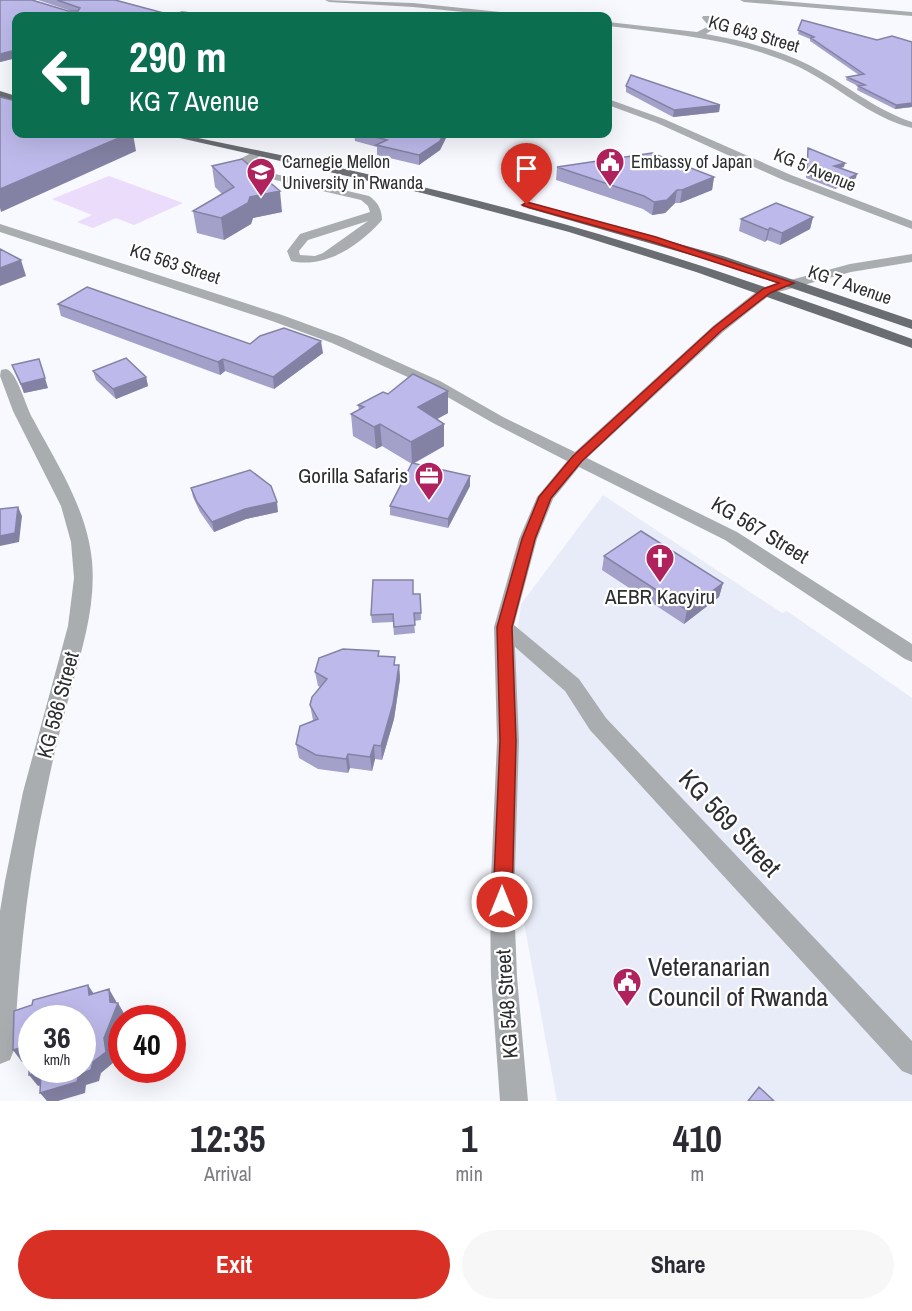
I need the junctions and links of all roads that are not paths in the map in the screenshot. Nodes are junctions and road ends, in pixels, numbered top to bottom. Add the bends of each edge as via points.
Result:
1 (329, 0) edge
2 (744, 0) edge
3 (482, 12) edge
4 (912, 14) edge
5 (721, 18) dead end
6 (612, 24) edge
7 (698, 35) junction
8 (612, 103) edge
9 (12, 108) edge
10 (6, 109) edge
11 (912, 125) edge
12 (186, 138) edge
13 (238, 138) edge
14 (257, 153) junction
15 (377, 214) junction
16 (912, 225) edge
17 (0, 228) edge
18 (912, 258) edge
19 (789, 283) junction
20 (766, 291) junction
21 (912, 325) edge
22 (912, 344) edge
23 (6, 373) dead end
24 (578, 458) junction
25 (504, 627) junction
26 (912, 654) edge
27 (0, 1050) edge
28 (912, 1061) edge
29 (514, 1101) edge

1 - 3 street
2 - 4 street
5 - 7 street via 706,18 714,26
6 - 7 street, KG 643 Street
7 - 11 street, KG 643 Street via 766,51 804,66 892,119
8 - 16 street, KG 5 Avenue via 653,116 823,193
9 - 10 street
12 - 14 main road, KG 7 Avenue
13 - 19 main road, KG 7 Avenue via 368,165 570,216
14 - 15 street via 240,163 241,169 365,198
14 - 20 main road, KG 7 Avenue via 538,220
15 - 15 street via 376,220 326,257 313,261 295,258 293,251 304,237
17 - 24 street, KG 563 Street via 337,340 435,384 498,420
18 - 19 street, KG 548 Street
19 - 20 street, KG 548 Street
19 - 21 main road, KG 7 Avenue
20 - 22 main road, KG 7 Avenue
20 - 24 street, KG 548 Street via 718,329
23 - 27 street, KG 586 Street via 26,422 66,493 82,560 82,602 27,826 13,913
24 - 25 street, KG 548 Street via 545,497 528,539
24 - 26 street, KG 567 Street via 731,536
25 - 28 street, KG 569 Street via 572,685 598,724
25 - 29 street, KG 548 Street via 508,741 503,835 504,977

